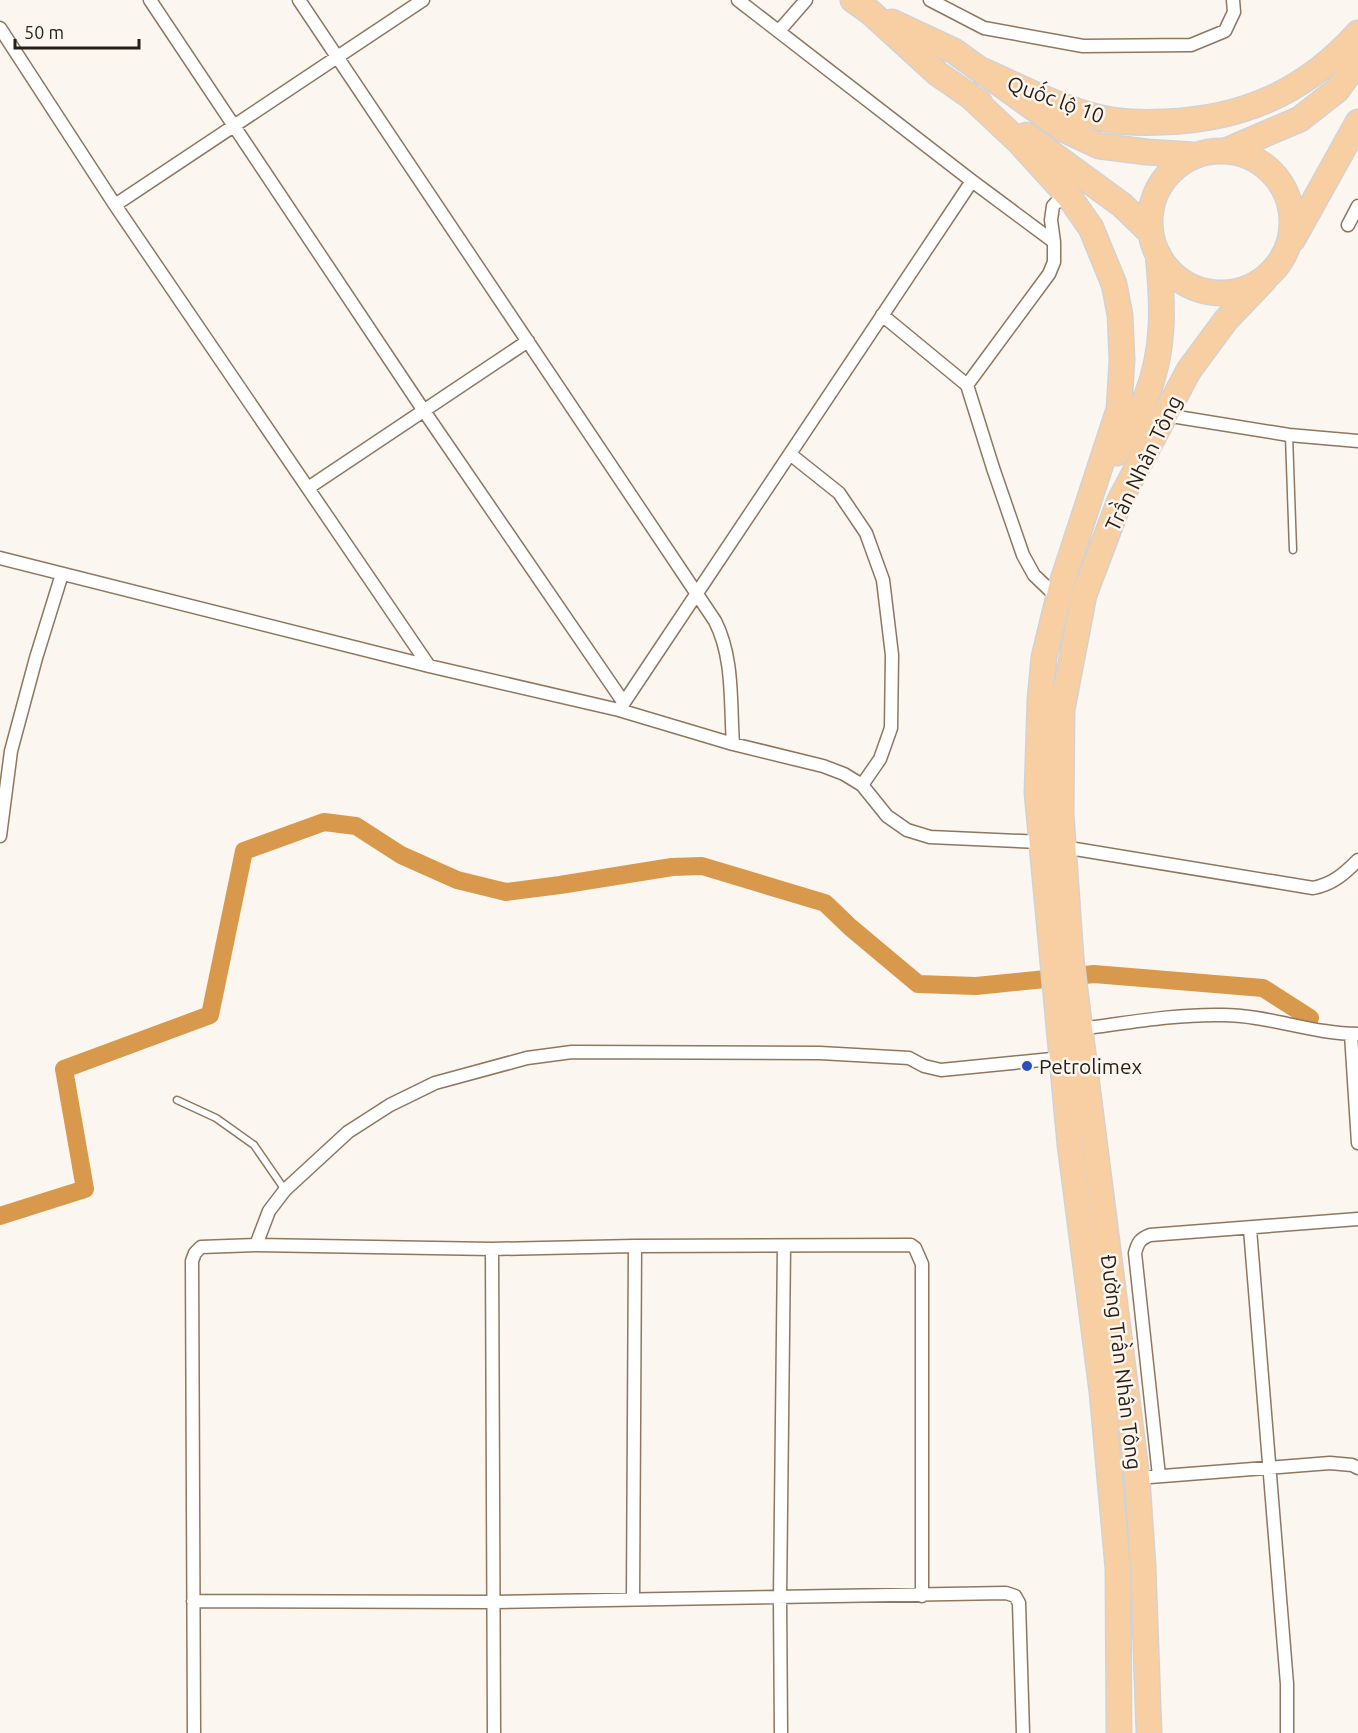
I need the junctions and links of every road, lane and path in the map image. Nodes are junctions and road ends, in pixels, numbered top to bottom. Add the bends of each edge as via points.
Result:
1 (150, 0) edge
2 (299, 0) edge
3 (423, 0) edge
4 (738, 0) edge
5 (806, 0) edge
6 (930, 0) edge
7 (1233, 0) edge
8 (861, 6) edge
9 (0, 28) edge
10 (779, 31) junction
11 (1358, 33) edge
12 (337, 57) junction
13 (1358, 61) edge
14 (981, 70) junction
15 (968, 94) junction
16 (1358, 122) edge
17 (235, 126) junction
18 (1228, 150) junction
19 (1193, 155) junction
20 (972, 181) junction
21 (1065, 193) junction
22 (115, 205) junction
23 (1358, 206) edge
24 (1348, 225) dead end
25 (1054, 242) junction
26 (1154, 244) junction
27 (1289, 246) junction
28 (1265, 279) junction
29 (882, 315) junction
30 (528, 341) junction
31 (967, 385) junction
32 (424, 411) junction
33 (1165, 415) junction
34 (1289, 435) junction
35 (1358, 441) edge
36 (790, 454) junction
37 (308, 488) junction
38 (1082, 522) junction
39 (1293, 550) dead end
40 (0, 558) edge
41 (62, 574) junction
42 (696, 594) junction
43 (1059, 598) junction
44 (429, 666) junction
45 (621, 707) junction
46 (733, 744) junction
47 (862, 785) junction
48 (2, 812) edge
49 (0, 836) edge
50 (1052, 845) junction
51 (1358, 860) edge
52 (1065, 994) junction
53 (1080, 1029) junction
54 (1354, 1034) edge
55 (1062, 1058) junction
56 (177, 1100) dead end
57 (1358, 1143) edge
58 (285, 1190) junction
59 (1358, 1219) edge
60 (1250, 1229) junction
61 (256, 1245) junction
62 (635, 1246) junction
63 (784, 1246) junction
64 (492, 1249) junction
65 (1356, 1464) edge
66 (1270, 1466) junction
67 (1148, 1477) junction
68 (1109, 1482) junction
69 (922, 1596) junction
70 (633, 1598) junction
71 (780, 1598) junction
72 (194, 1601) junction
73 (493, 1602) junction
74 (194, 1733) edge
75 (494, 1733) edge
76 (781, 1733) edge
77 (1023, 1733) edge
78 (1119, 1733) edge
79 (1149, 1733) edge
80 (1287, 1733) edge

1 - 17 street
2 - 12 street
3 - 12 street
4 - 10 street
5 - 10 street
6 - 7 street via 984,28 1083,46 1191,45 1225,31 1234,12
8 - 14 highway, Quốc lộ 10 via 954,51
8 - 15 highway, Quốc lộ 10 via 938,74
9 - 22 street
10 - 20 street
11 - 14 highway, Quốc lộ 10 via 1316,73 1282,94 1230,115 1186,122 1139,123 1101,118
12 - 17 street
12 - 30 street
13 - 18 highway via 1336,90 1300,118
14 - 19 highway, Quốc lộ 10 via 1063,129 1099,146
15 - 21 highway, Trần Nhân Tông
15 - 26 highway, Quốc lộ 10 via 1122,205
16 - 27 highway
17 - 22 street
17 - 32 street
18 - 19 highway
18 - 27 highway via 1249,155 1268,167 1282,183 1293,224
19 - 26 highway via 1164,179 1155,196 1150,214
20 - 25 street
20 - 29 street
21 - 25 street via 1053,206
21 - 38 highway, Trần Nhân Tông via 1091,228 1114,284 1120,315 1119,408
22 - 37 street
23 - 24 street
25 - 31 street via 1054,262 1049,274
26 - 28 highway via 1169,271 1205,292 1246,289
26 - 38 highway, Trần Nhân Tông via 1163,305 1158,358 1146,396
27 - 28 highway
28 - 33 highway, Trần Nhân Tông via 1226,320 1189,370
29 - 31 street
29 - 36 street
30 - 32 street
30 - 42 street
31 - 43 street via 1023,555 1034,575
32 - 37 street
32 - 45 street
33 - 34 street
33 - 50 highway, Trần Nhân Tông via 1120,500 1084,595 1062,710 1061,813
34 - 35 street
34 - 39 lane
36 - 42 street
36 - 47 street via 840,493 866,533 883,580 892,655 891,728 880,759
37 - 44 street
38 - 43 highway, Trần Nhân Tông
40 - 41 street
41 - 44 street
41 - 48 street via 11,751
42 - 45 street
42 - 46 street via 715,621 727,651
43 - 50 highway, Trần Nhân Tông via 1044,657 1036,793
44 - 45 street
45 - 46 street
46 - 47 street via 823,766
47 - 50 street via 887,816 907,830 930,837
48 - 49 street
50 - 51 street via 1313,888 1334,881
50 - 52 highway, Trần Nhân Tông
52 - 53 highway, Đường Trần Nhân Tông
52 - 55 highway, Đường Trần Nhân Tông
53 - 54 street via 1170,1017 1223,1015
53 - 67 highway, Đường Trần Nhân Tông
54 - 57 street
55 - 58 street via 941,1070 909,1058 820,1053 572,1052 527,1058 435,1083 390,1105 348,1132
55 - 68 highway, Đường Trần Nhân Tông
56 - 58 lane via 216,1118 254,1145
58 - 61 street via 269,1211
59 - 60 street
60 - 66 street
60 - 67 street via 1150,1235 1138,1242 1135,1252
61 - 64 street
61 - 72 street via 201,1247 192,1261
62 - 63 street
62 - 64 street
62 - 70 street
63 - 69 street via 911,1245 920,1257
63 - 71 street
64 - 73 street
65 - 66 street
66 - 67 street
66 - 80 street via 1287,1684
67 - 68 highway
67 - 79 highway, Đường Trần Nhân Tông via 1143,1566
68 - 78 highway, Đường Trần Nhân Tông via 1118,1569
69 - 71 street
69 - 77 street via 1015,1596 1019,1603
70 - 71 street
70 - 73 street
71 - 76 street
72 - 73 street
72 - 74 street
73 - 75 street

